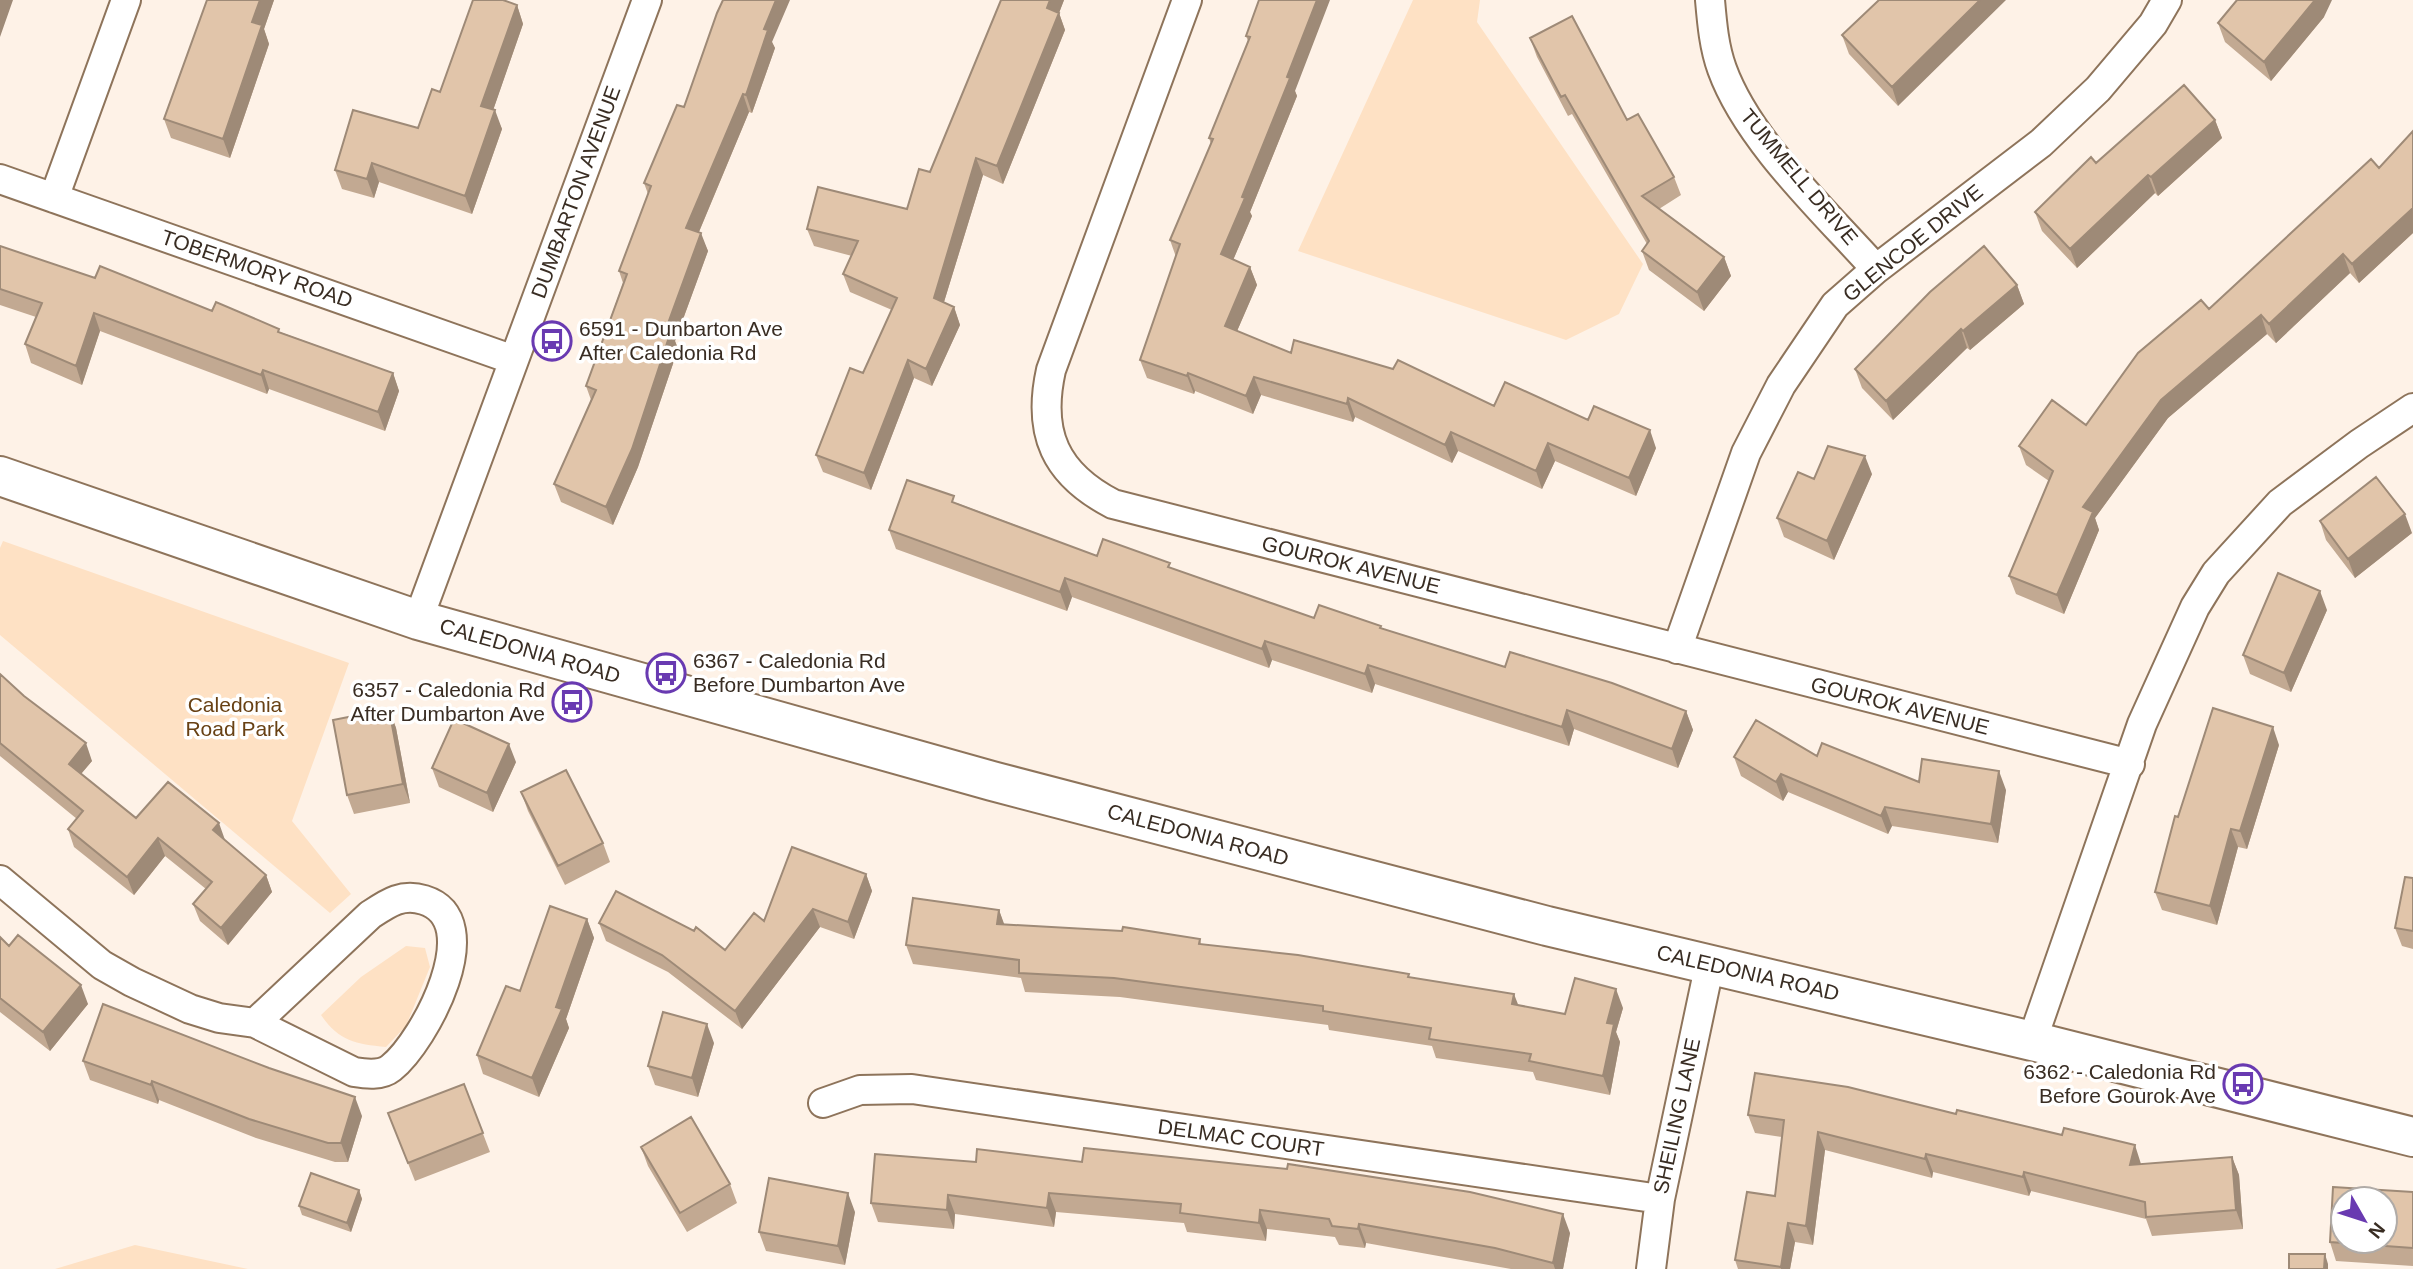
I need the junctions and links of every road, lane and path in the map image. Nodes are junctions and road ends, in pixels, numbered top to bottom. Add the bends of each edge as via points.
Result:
1 (126, 0) edge
2 (648, 0) edge
3 (1187, 0) edge
4 (1710, 0) edge
5 (2168, 0) edge
6 (0, 179) edge
7 (54, 198) junction
8 (1876, 270) junction
9 (514, 360) junction
10 (2411, 417) edge
11 (0, 476) edge
12 (418, 620) junction
13 (1676, 649) junction
14 (2130, 764) junction
15 (0, 880) edge
16 (1710, 963) junction
17 (255, 1023) junction
18 (2032, 1041) junction
19 (823, 1103) dead end
20 (2413, 1137) edge
21 (1660, 1199) junction
22 (1651, 1269) edge

1 - 7 street
2 - 9 street, DUMBARTON AVENUE
3 - 13 street, GOUROK AVENUE via 1051,370 1046,424 1054,450 1069,473 1088,491 1113,504
4 - 8 street, TUMMELL DRIVE via 1716,49 1737,103 1756,133
5 - 8 street, GLENCOE DRIVE via 2098,89 2040,143
6 - 7 street, TOBERMORY ROAD
7 - 9 street, TOBERMORY ROAD
8 - 13 street, GLENCOE DRIVE via 1835,305 1781,385 1756,432
9 - 12 street, DUMBARTON AVENUE
10 - 14 street via 2359,444 2280,503 2216,573 2175,648
11 - 12 street, CALEDONIA ROAD
12 - 16 street, CALEDONIA ROAD via 992,781 1547,926
13 - 14 street, GOUROK AVENUE
14 - 18 street
15 - 17 street via 102,965 132,982 200,1012
16 - 18 street, CALEDONIA ROAD
16 - 21 street, SHEILING LANE
17 - 17 street via 354,1072 380,1073 391,1068 430,1016 448,970 452,938 447,915 432,902 409,895 385,905
18 - 20 street, CALEDONIA ROAD
19 - 21 street, DELMAC COURT via 860,1090 912,1089
21 - 22 street, SHEILING LANE

